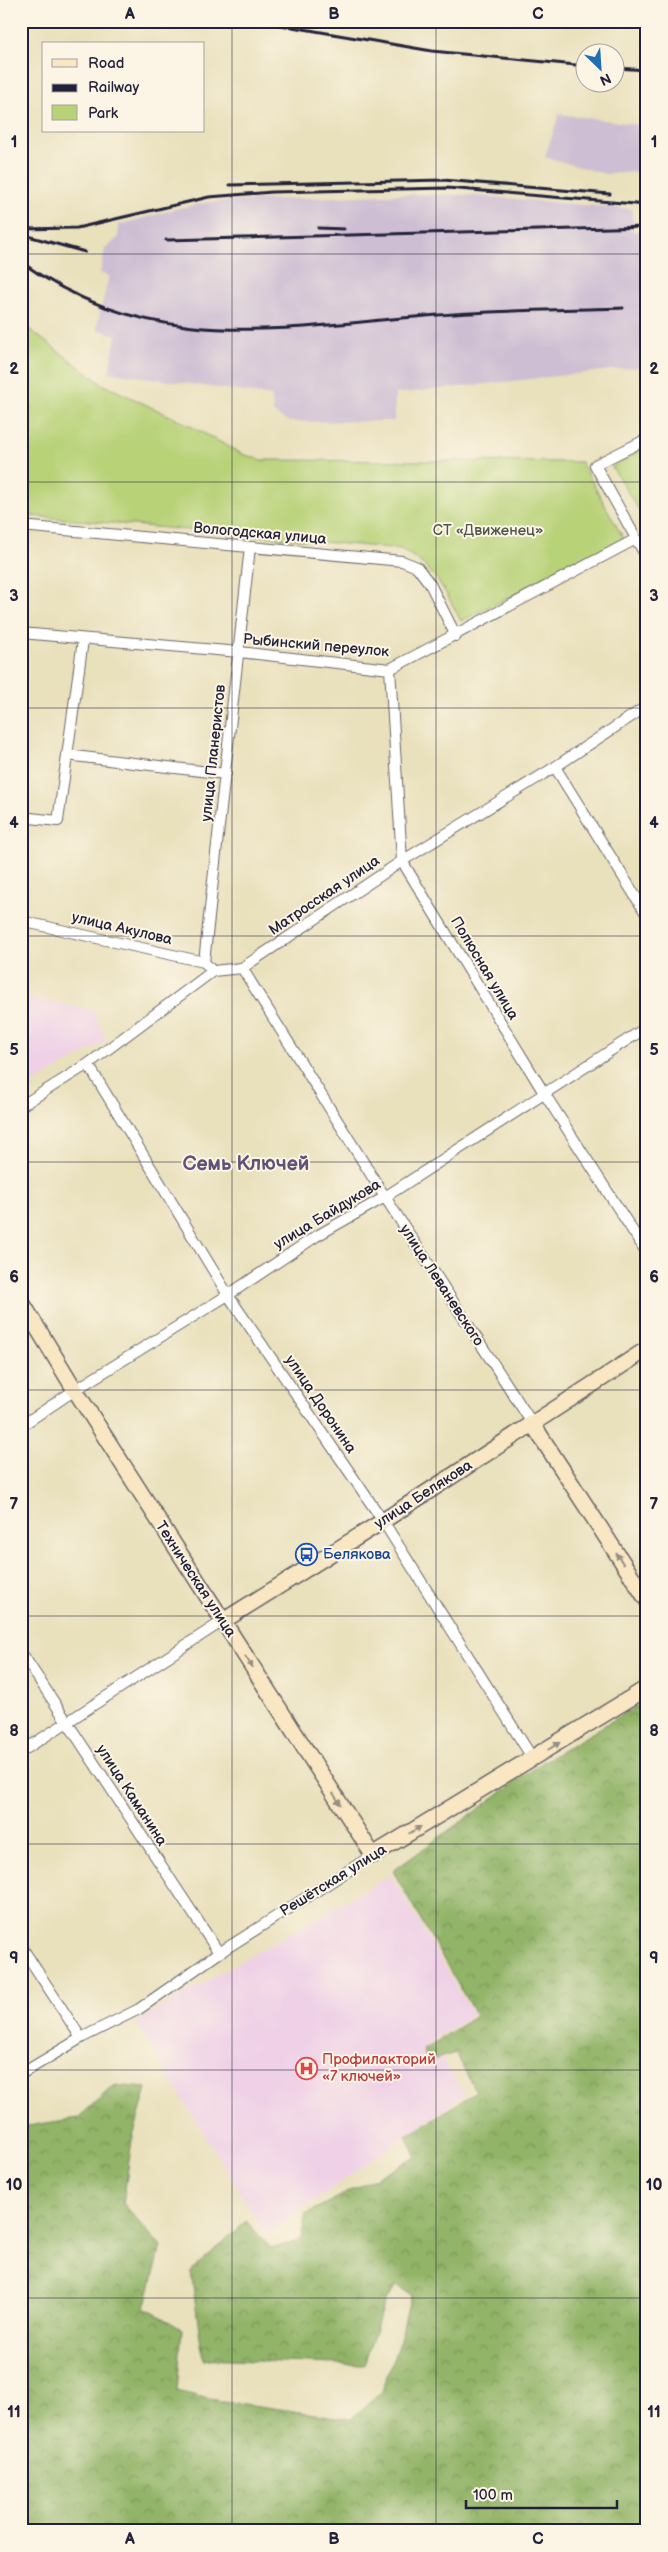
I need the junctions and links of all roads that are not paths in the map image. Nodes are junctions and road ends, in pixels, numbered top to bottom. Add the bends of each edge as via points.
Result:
1 (647, 439) edge
2 (21, 526) edge
3 (636, 539) junction
4 (250, 547) junction
5 (647, 558) edge
6 (21, 633) edge
7 (456, 636) junction
8 (83, 640) junction
9 (240, 652) junction
10 (390, 669) junction
11 (647, 706) edge
12 (66, 754) junction
13 (555, 767) junction
14 (226, 774) junction
15 (21, 817) edge
16 (402, 861) junction
17 (647, 915) edge
18 (21, 921) edge
19 (204, 962) junction
20 (242, 968) junction
21 (213, 972) junction
22 (647, 1027) edge
23 (88, 1064) junction
24 (544, 1093) junction
25 (21, 1106) edge
26 (385, 1197) junction
27 (647, 1253) edge
28 (228, 1295) junction
29 (21, 1301) edge
30 (647, 1349) edge
31 (74, 1390) junction
32 (532, 1423) junction
33 (21, 1426) edge
34 (383, 1521) junction
35 (647, 1600) edge
36 (223, 1621) junction
37 (21, 1652) edge
38 (647, 1688) edge
39 (67, 1724) junction
40 (21, 1752) edge
41 (532, 1759) junction
42 (373, 1855) junction
43 (21, 1946) edge
44 (219, 1953) junction
45 (81, 2038) junction
46 (21, 2074) edge

1 - 3 street via 595,464
2 - 4 street, Вологодская улица
3 - 5 street
3 - 7 street, Рыбинский переулок
4 - 7 street, Вологодская улица via 402,561 417,567 430,584
4 - 9 street, улица Планеристов
6 - 8 street, Рыбинский переулок
7 - 10 street, Рыбинский переулок
8 - 9 street, Рыбинский переулок
8 - 12 street
9 - 10 street, Рыбинский переулок
9 - 14 street, улица Планеристов
10 - 16 street, Полюсная улица
11 - 13 street, Матросская улица
12 - 14 street
12 - 15 street via 58,821
13 - 16 street, Матросская улица
13 - 17 street
14 - 19 street, улица Планеристов
16 - 20 street, Матросская улица
16 - 24 street, Полюсная улица
18 - 19 street, улица Акулова
19 - 21 street
20 - 21 street, Матросская улица
20 - 26 street, улица Леваневского
21 - 23 street, Матросская улица
22 - 24 street, улица Байдукова
23 - 25 street, Матросская улица
23 - 28 street, улица Доронина
24 - 26 street, улица Байдукова
24 - 27 street, Полюсная улица
26 - 28 street, улица Байдукова via 315,1237
26 - 32 street, улица Леваневского
28 - 31 street, улица Байдукова
28 - 34 street, улица Доронина
29 - 31 street, Техническая улица
30 - 32 street, улица Белякова
31 - 33 street, улица Байдукова
31 - 36 street, Техническая улица
32 - 34 street, улица Белякова
35 -> 32 street, улица Леваневского
34 - 36 street, улица Белякова
34 - 41 street, улица Доронина
36 - 39 street, улица Белякова
36 -> 42 street, Техническая улица
37 - 39 street, улица Каманина
41 -> 38 street, Решётская улица
39 - 40 street, улица Белякова
39 - 44 street, улица Каманина
42 -> 41 street, Решётская улица
42 - 44 street, Решётская улица
43 - 45 street
44 - 45 street, Решётская улица via 140,2009
45 - 46 street, Решётская улица

